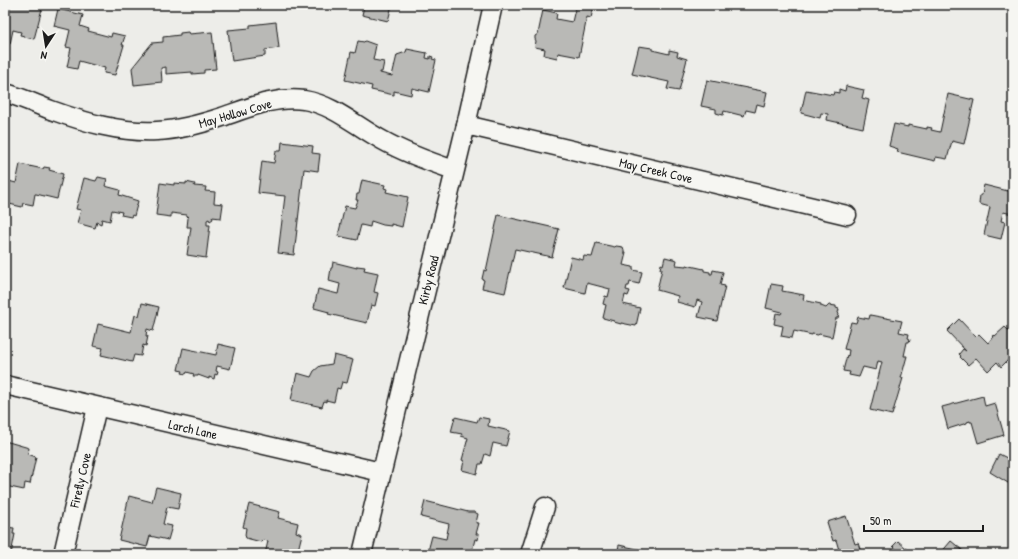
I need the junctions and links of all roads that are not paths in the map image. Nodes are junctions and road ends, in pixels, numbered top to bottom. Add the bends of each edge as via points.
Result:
1 (493, 5) edge
2 (5, 93) edge
3 (466, 125) junction
4 (454, 170) junction
5 (847, 216) dead end
6 (5, 385) edge
7 (97, 407) junction
8 (381, 472) junction
9 (545, 507) dead end
10 (63, 554) edge
11 (362, 554) edge
12 (530, 554) edge

1 - 3 street, Kirby Road
2 - 4 street, May Hollow Cove via 72,117 136,131 177,129 273,101 303,100 325,106 381,140
3 - 4 street, Kirby Road
3 - 5 street, May Creek Cove
4 - 8 street, Kirby Road
6 - 7 street, Larch Lane
7 - 8 street, Larch Lane
7 - 10 street, Firefly Cove
8 - 11 street, Kirby Road
9 - 12 street

